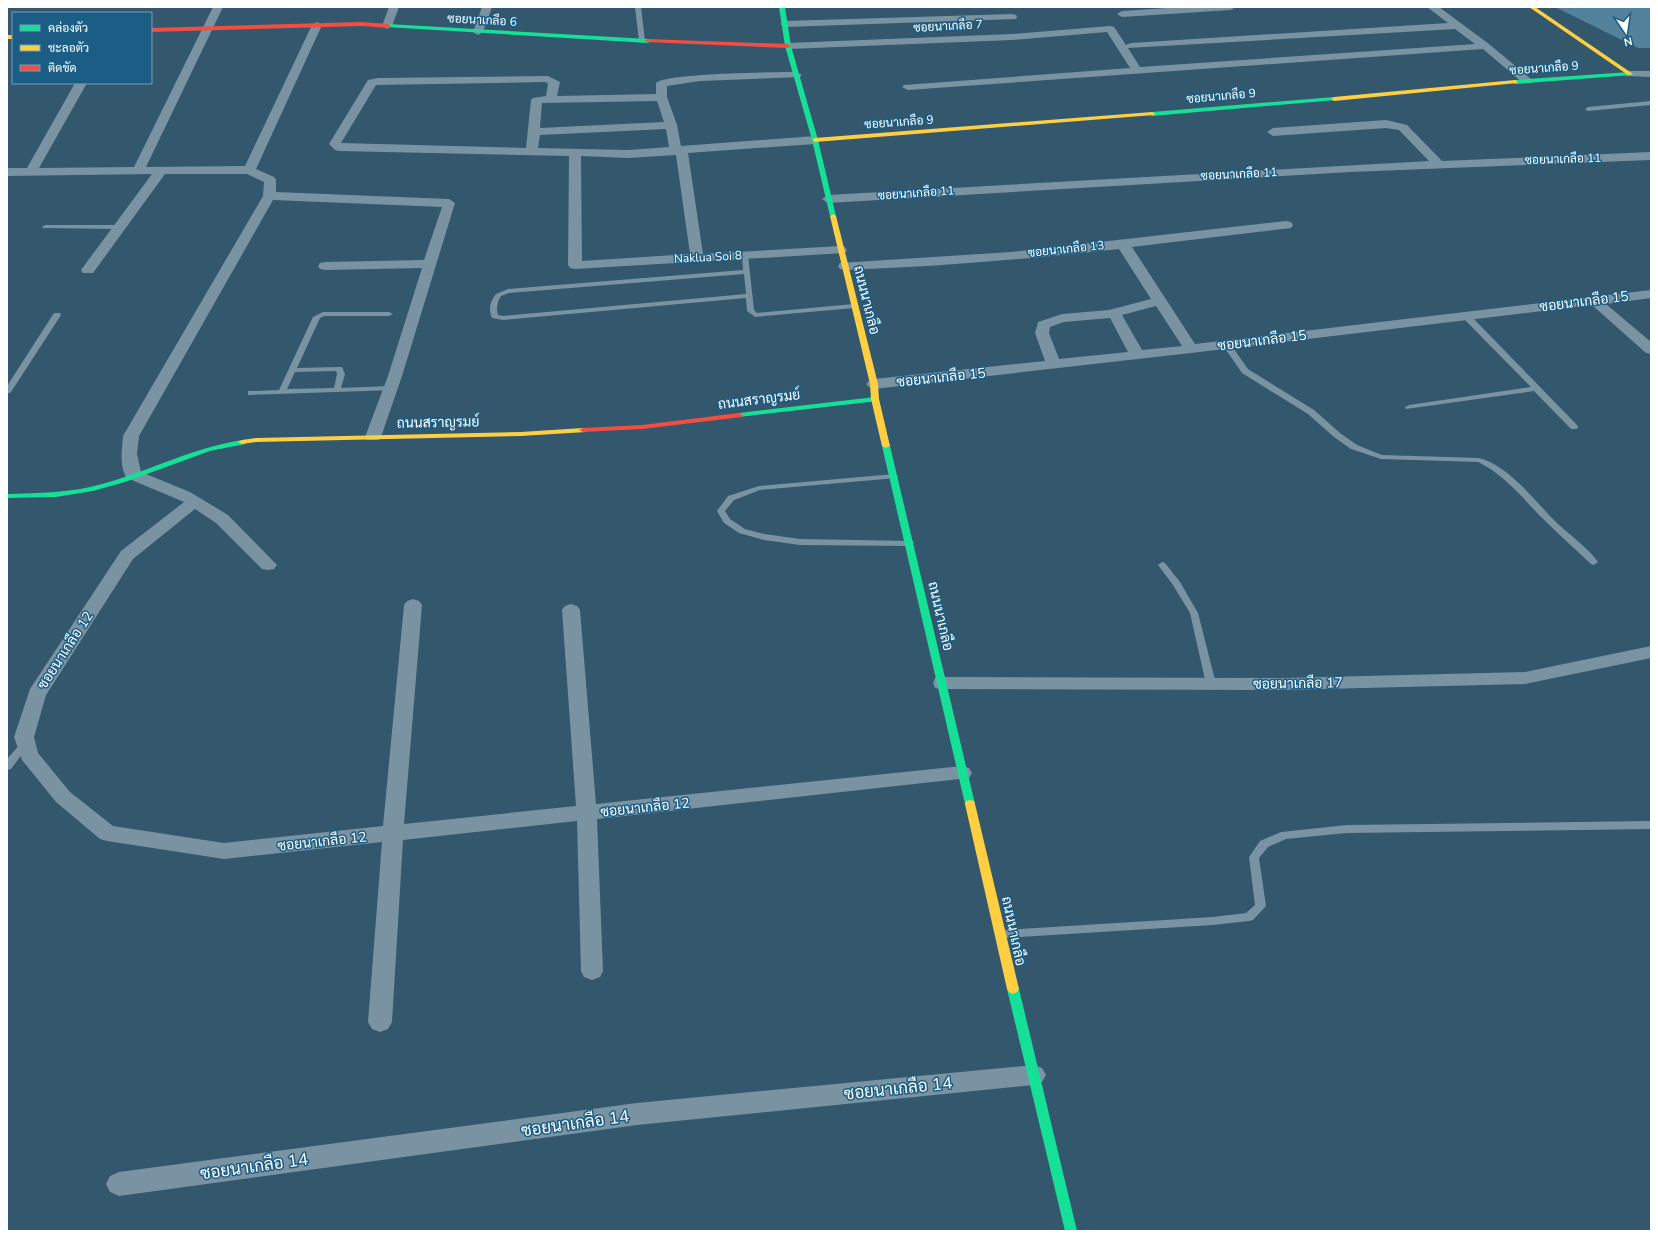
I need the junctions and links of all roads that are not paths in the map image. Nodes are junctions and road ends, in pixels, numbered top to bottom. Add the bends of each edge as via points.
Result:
1 (218, 7) edge
2 (394, 7) edge
3 (487, 7) edge
4 (638, 7) edge
5 (782, 7) edge
6 (1226, 7) edge
7 (1231, 7) edge
8 (1432, 7) edge
9 (1532, 7) edge
10 (1010, 12) edge
11 (1122, 14) dead end
12 (785, 24) junction
13 (317, 25) junction
14 (387, 26) junction
15 (1458, 26) junction
16 (210, 27) junction
17 (152, 30) edge
18 (478, 32) junction
19 (1028, 35) junction
20 (642, 41) junction
21 (788, 46) junction
22 (1130, 46) dead end
23 (1485, 46) junction
24 (1137, 71) junction
25 (1630, 74) junction
26 (1651, 74) edge
27 (796, 75) junction
28 (1527, 81) junction
29 (79, 84) edge
30 (908, 87) dead end
31 (661, 97) junction
32 (550, 100) junction
33 (1651, 103) edge
34 (1588, 109) dead end
35 (672, 125) junction
36 (533, 132) junction
37 (1273, 132) dead end
38 (814, 140) junction
39 (679, 151) junction
40 (532, 153) junction
41 (575, 154) junction
42 (1651, 156) edge
43 (1438, 164) junction
44 (250, 170) junction
45 (138, 171) junction
46 (161, 171) junction
47 (7, 172) edge
48 (31, 172) junction
49 (269, 196) junction
50 (828, 199) junction
51 (1286, 225) dead end
52 (45, 227) dead end
53 (120, 227) junction
54 (1123, 243) junction
55 (840, 250) junction
56 (745, 255) junction
57 (697, 258) junction
58 (430, 264) junction
59 (325, 266) dead end
60 (845, 266) junction
61 (88, 270) dead end
62 (746, 272) junction
63 (1651, 294) edge
64 (749, 296) junction
65 (1594, 300) junction
66 (1159, 301) junction
67 (854, 306) junction
68 (1114, 313) junction
69 (389, 314) dead end
70 (57, 315) dead end
71 (1465, 315) junction
72 (1226, 344) junction
73 (1191, 349) junction
74 (1651, 350) edge
75 (1137, 355) junction
76 (1054, 364) junction
77 (292, 370) junction
78 (874, 384) junction
79 (391, 388) junction
80 (1537, 388) junction
81 (337, 390) junction
82 (7, 392) edge
83 (282, 392) junction
84 (251, 393) dead end
85 (875, 399) junction
86 (1409, 407) dead end
87 (1574, 427) dead end
88 (373, 437) junction
89 (133, 475) junction
90 (894, 476) junction
91 (7, 496) edge
92 (194, 502) junction
93 (910, 543) junction
94 (1594, 562) dead end
95 (268, 565) dead end
96 (1162, 565) dead end
97 (414, 605) dead end
98 (571, 610) dead end
99 (1651, 652) edge
100 (942, 683) junction
101 (1211, 684) junction
102 (26, 743) junction
103 (7, 766) edge
104 (962, 773) junction
105 (587, 814) junction
106 (1651, 825) edge
107 (394, 833) junction
108 (1002, 934) junction
109 (592, 971) dead end
110 (380, 1022) dead end
111 (1034, 1075) junction
112 (119, 1184) dead end
113 (1071, 1231) edge

1 - 16 street
2 - 14 street
3 - 18 street
4 - 20 lane
5 - 12 street, ถนนนาเกลือ
6 - 7 street
6 - 11 street
8 - 15 street
9 - 25 street
10 - 12 street
10 - 19 street
12 - 21 street, ถนนนาเกลือ
13 - 14 street, ซอยนาเกลือ 6
13 - 16 street, ซอยนาเกลือ 6
13 - 44 street
14 - 18 street, ซอยนาเกลือ 6
15 - 22 street
15 - 23 street
16 - 17 street, ซอยนาเกลือ 6
16 - 45 street
18 - 20 street, ซอยนาเกลือ 6
19 - 21 street, ซอยนาเกลือ 7
19 - 24 street, ซอยนาเกลือ 7 via 1110,29
20 - 21 street, ซอยนาเกลือ 6
21 - 27 street, ถนนนาเกลือ
23 - 24 street
23 - 28 street
24 - 30 street
25 - 26 street
25 - 28 street, ซอยนาเกลือ 9
27 - 31 street via 700,78 662,83
27 - 38 street, ถนนนาเกลือ
28 - 38 street, ซอยนาเกลือ 9
29 - 48 street
31 - 32 street
31 - 35 street
32 - 36 street via 537,100
32 - 40 street via 554,82 548,79 372,82 335,144 339,147
33 - 34 lane
35 - 36 street
35 - 39 street
36 - 40 street
37 - 43 street via 1397,124 1403,127
38 - 39 street
38 - 50 street, ถนนนาเกลือ
39 - 41 street
39 - 57 street
40 - 41 street
41 - 57 street, Naklua Soi 8 via 575,265
42 - 43 street, ซอยนาเกลือ 11
43 - 50 street, ซอยนาเกลือ 11
44 - 46 street
44 - 49 street via 270,180
45 - 46 street
45 - 48 street
46 - 53 street
47 - 48 street
49 - 58 street via 449,203
49 - 89 street via 131,436 129,454
50 - 55 street, ถนนนาเกลือ
51 - 54 street, ซอยนาเกลือ 13
52 - 53 lane
53 - 61 street
54 - 60 street, ซอยนาเกลือ 13 via 908,265
54 - 66 street
55 - 56 street, Naklua Soi 8
55 - 60 street, ถนนนาเกลือ
56 - 57 street, Naklua Soi 8
56 - 62 lane
58 - 59 street
58 - 79 street
60 - 67 street, ถนนนาเกลือ
62 - 64 lane
62 - 64 lane via 508,291 498,295 493,303 493,311 495,316 503,318
63 - 65 street, ซอยนาเกลือ 15
64 - 67 lane via 751,310 755,315
65 - 71 street, ซอยนาเกลือ 15
65 - 74 street
66 - 68 street
66 - 73 street
67 - 78 street, ถนนนาเกลือ
68 - 75 street
68 - 76 street via 1062,318 1043,325 1042,333
69 - 77 lane via 320,315
70 - 82 lane
71 - 72 street, ซอยนาเกลือ 15
71 - 80 lane
72 - 73 street, ซอยนาเกลือ 15
72 - 94 lane via 1245,371 1311,412 1354,446 1381,457 1479,460 1491,464
73 - 75 street, ซอยนาเกลือ 15
75 - 76 street, ซอยนาเกลือ 15
76 - 78 street, ซอยนาเกลือ 15
77 - 81 lane via 339,369 341,374
77 - 83 lane
78 - 85 street, ถนนนาเกลือ
79 - 81 lane
79 - 88 street
80 - 86 lane
80 - 87 lane
81 - 83 lane
83 - 84 lane
85 - 88 street, ถนนสราญรมย์ via 642,427 521,434
85 - 90 street, ถนนนาเกลือ
88 - 89 street, ถนนสราญรมย์ via 234,442 208,448
89 - 91 street, ถนนสราญรมย์ via 103,486 44,496
89 - 92 street via 184,495
90 - 93 street, ถนนนาเกลือ
90 - 93 lane via 759,488 731,498 721,511 727,521 742,531 764,537 800,542
92 - 95 street via 222,519
92 - 102 street, ซอยนาเกลือ 12 via 127,555 37,694 24,737
93 - 100 street, ถนนนาเกลือ
96 - 101 lane via 1194,613
97 - 107 street
98 - 105 street
99 - 101 street, ซอยนาเกลือ 17 via 1525,678
100 - 101 street, ซอยนาเกลือ 17
100 - 104 street, ถนนนาเกลือ
102 - 103 lane
102 - 107 street, ซอยนาเกลือ 12 via 29,755 63,797 107,833 224,851
104 - 105 street, ซอยนาเกลือ 12
104 - 108 street, ถนนนาเกลือ
105 - 107 street, ซอยนาเกลือ 12
105 - 109 street
106 - 108 lane via 1347,829 1285,835 1264,844 1254,857 1261,906 1249,916 1213,921
107 - 110 street
108 - 111 street, ถนนนาเกลือ
111 - 112 street, ซอยนาเกลือ 14 via 637,1114
111 - 113 street, ถนนนาเกลือ

